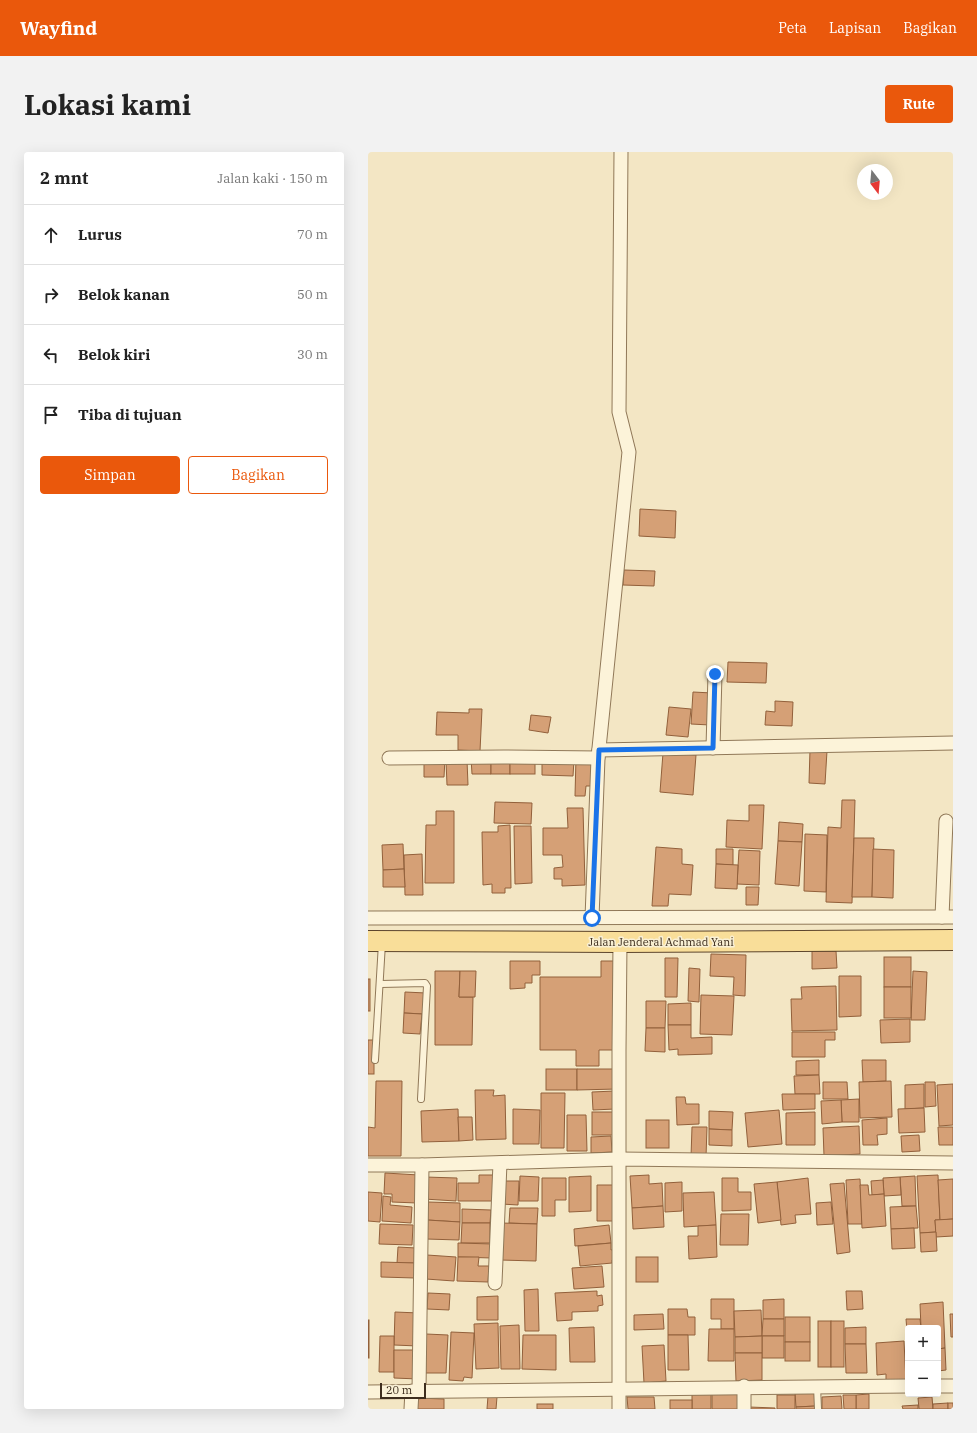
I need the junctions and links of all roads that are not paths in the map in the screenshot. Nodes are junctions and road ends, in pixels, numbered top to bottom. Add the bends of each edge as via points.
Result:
1 (621, 152) edge
2 (715, 674) dead end
3 (953, 743) edge
4 (713, 748) junction
5 (599, 754) junction
6 (389, 758) dead end
7 (946, 821) dead end
8 (947, 917) edge
9 (368, 918) edge
10 (592, 918) junction
11 (953, 940) edge
12 (375, 941) edge
13 (620, 942) junction
14 (381, 984) junction
15 (375, 1060) dead end
16 (421, 1099) dead end
17 (620, 1159) junction
18 (500, 1163) junction
19 (953, 1163) edge
20 (368, 1165) edge
21 (422, 1165) junction
22 (495, 1283) dead end
23 (744, 1386) junction
24 (817, 1386) junction
25 (905, 1386) edge
26 (941, 1386) edge
27 (953, 1386) edge
28 (619, 1390) junction
29 (415, 1391) junction
30 (368, 1392) edge
31 (411, 1409) edge
32 (619, 1409) edge
33 (744, 1409) edge
34 (818, 1409) edge

1 - 5 street via 619,412 629,452
2 - 4 street
3 - 4 street
4 - 5 street
5 - 6 street
5 - 10 street
7 - 8 street
8 - 10 street
9 - 10 street
11 - 13 main road, Jalan Jenderal Achmad Yani
12 - 13 main road, Jalan Jenderal Achmad Yani
12 - 14 lane
13 - 17 street
14 - 15 lane
14 - 16 lane via 425,983 427,986
17 - 18 street
17 - 19 street
17 - 28 street
18 - 21 street
18 - 22 street
20 - 21 street
21 - 29 street
23 - 24 street
23 - 28 street
23 - 33 street
24 - 25 street
24 - 34 lane
26 - 27 street
28 - 29 street
28 - 32 street
29 - 30 street
29 - 31 street

